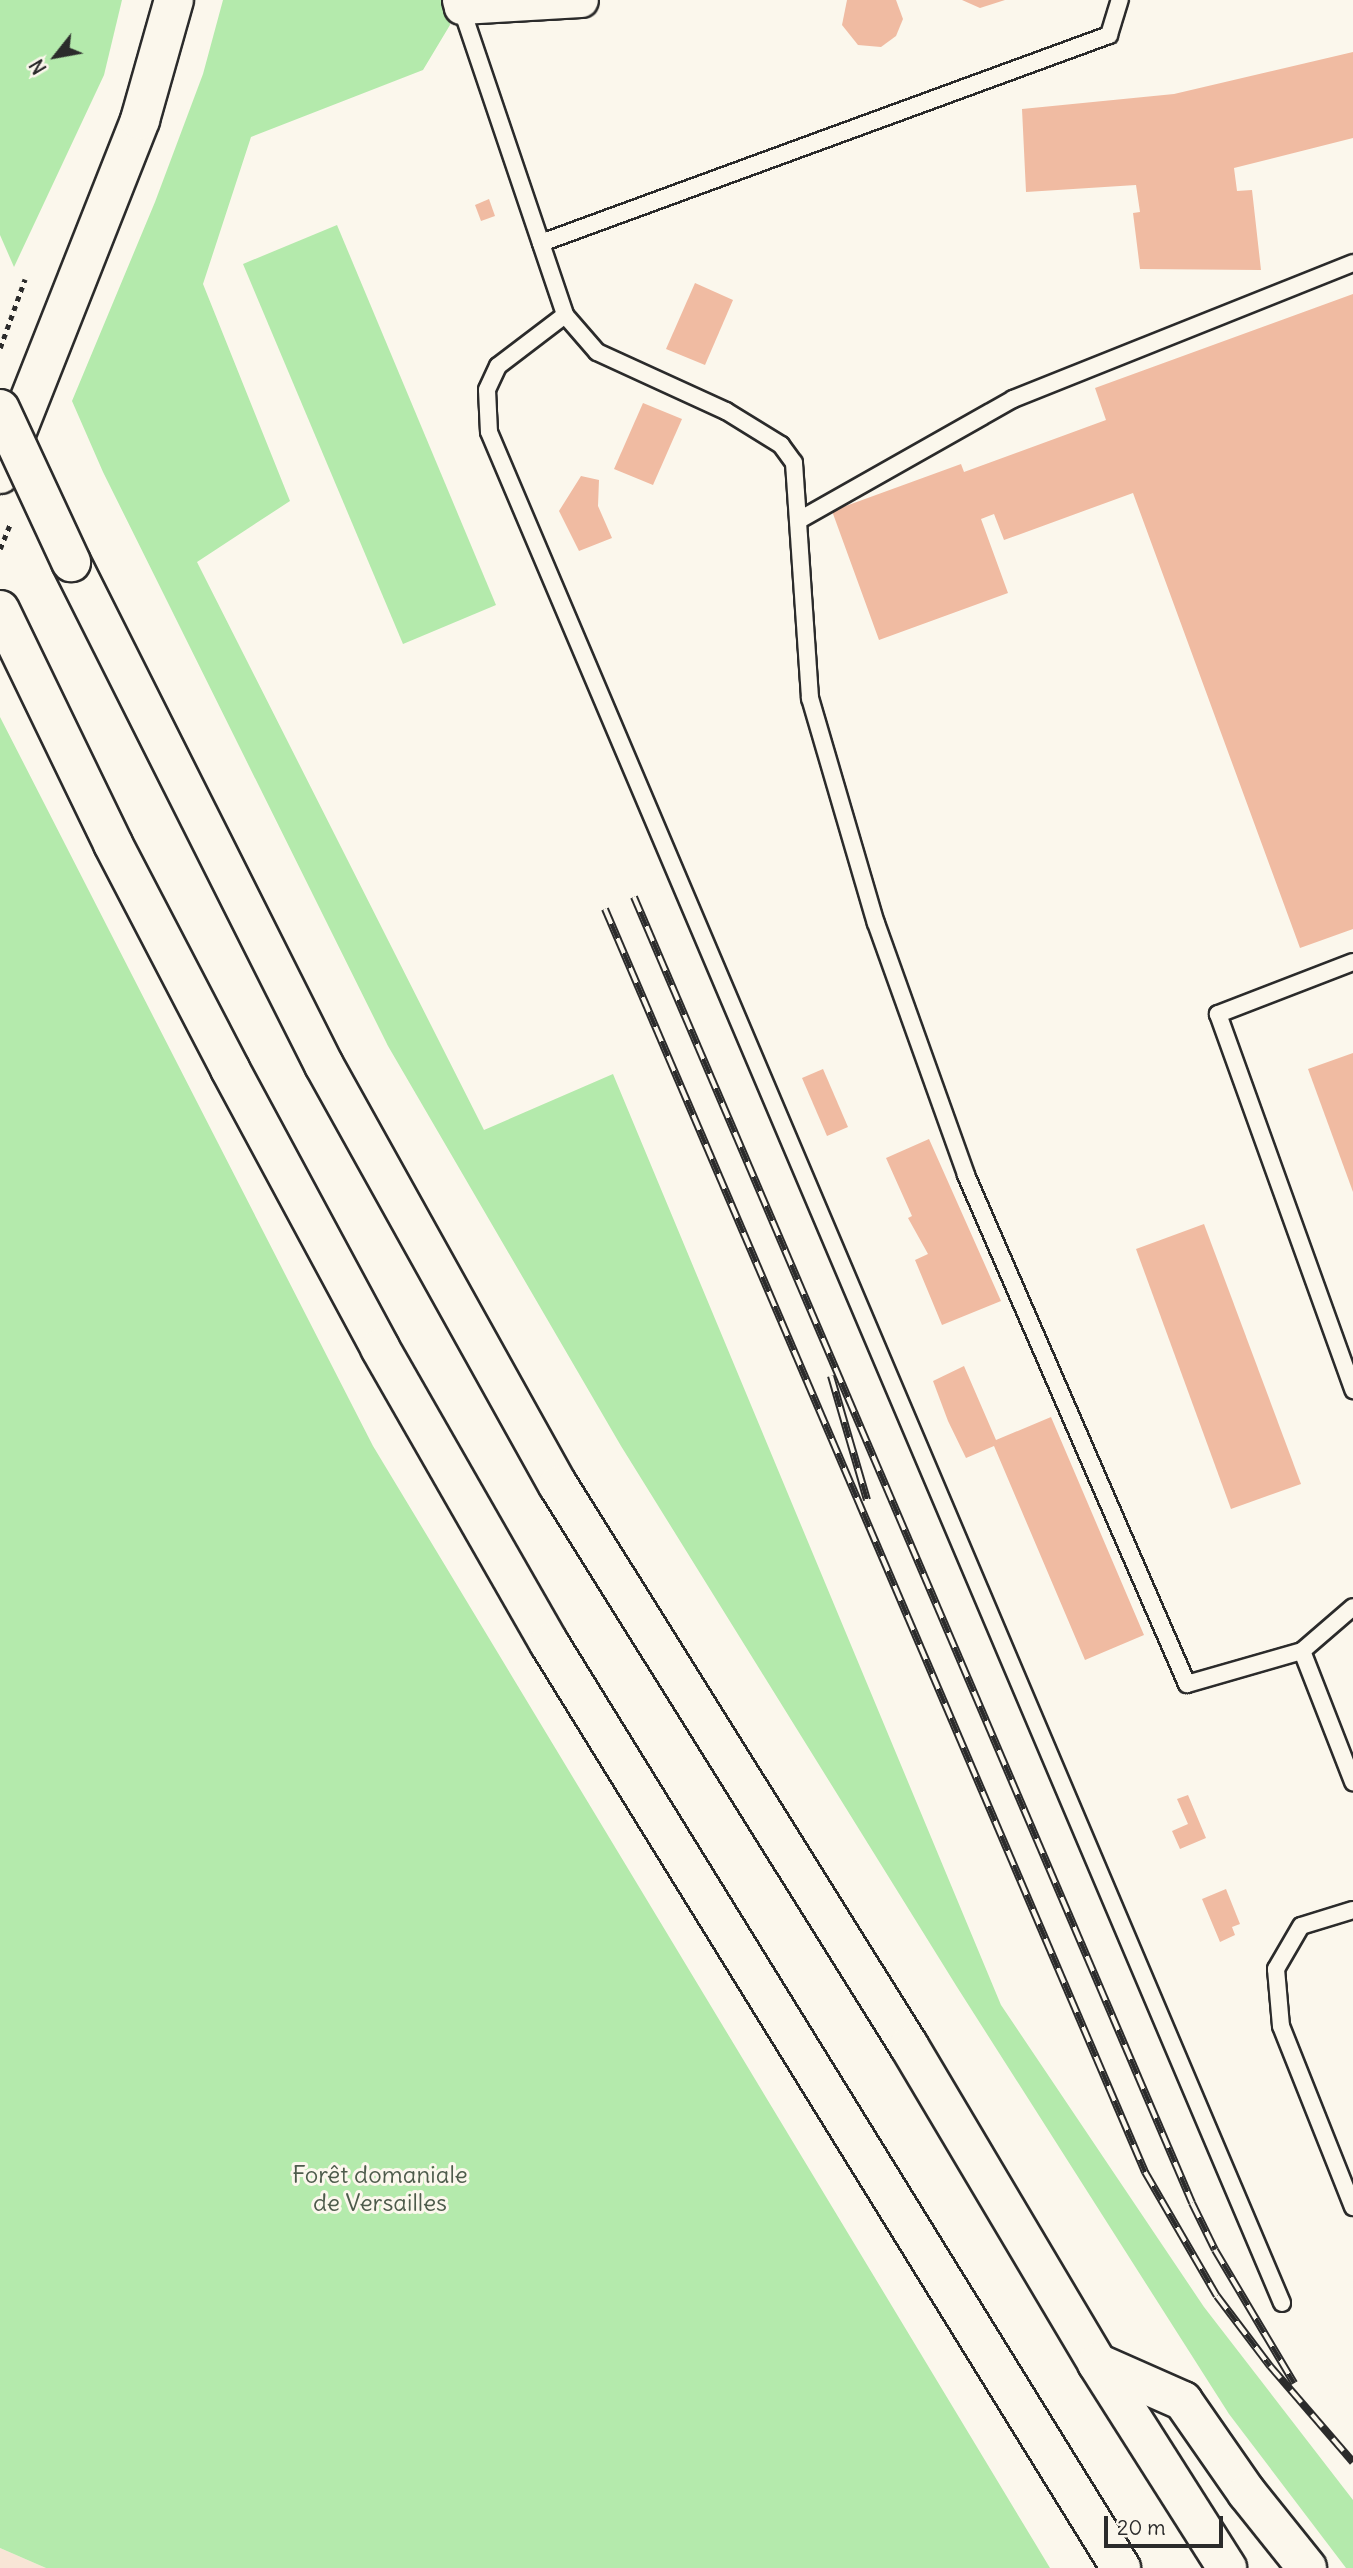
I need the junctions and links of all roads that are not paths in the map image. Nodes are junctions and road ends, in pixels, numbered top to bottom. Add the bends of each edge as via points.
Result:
1 (174, 0) edge
2 (581, 0) edge
3 (1120, 0) edge
4 (460, 4) edge
5 (541, 243) junction
6 (1353, 263) edge
7 (565, 315) junction
8 (0, 409) edge
9 (0, 474) edge
10 (801, 519) junction
11 (0, 610) edge
12 (1353, 962) edge
13 (1353, 1390) edge
14 (1353, 1607) edge
15 (1302, 1651) junction
16 (1353, 1782) edge
17 (1353, 1910) edge
18 (1353, 2207) edge
19 (1282, 2304) dead end
20 (1097, 2364) junction
21 (1121, 2568) edge
22 (1227, 2568) edge
23 (1307, 2568) edge

1 - 9 main road via 140,120
2 - 4 street
3 - 5 lane via 1109,35
4 - 5 lane
5 - 7 lane
6 - 10 lane via 1013,399
7 - 10 lane via 597,352 726,411 781,445 794,463
7 - 19 lane via 498,366 487,390 489,432
8 - 20 main road, bridge via 71,562 324,1065 558,1486 902,2034
10 - 15 lane via 810,698 876,923 967,1175 1187,1684
11 - 21 main road via 230,1069 380,1348 549,1643
12 - 13 lane via 1218,1014
14 - 15 lane
15 - 16 lane
17 - 18 lane via 1301,1926 1276,1969 1281,2026
20 - 22 main road
20 - 23 main road via 1183,2401

